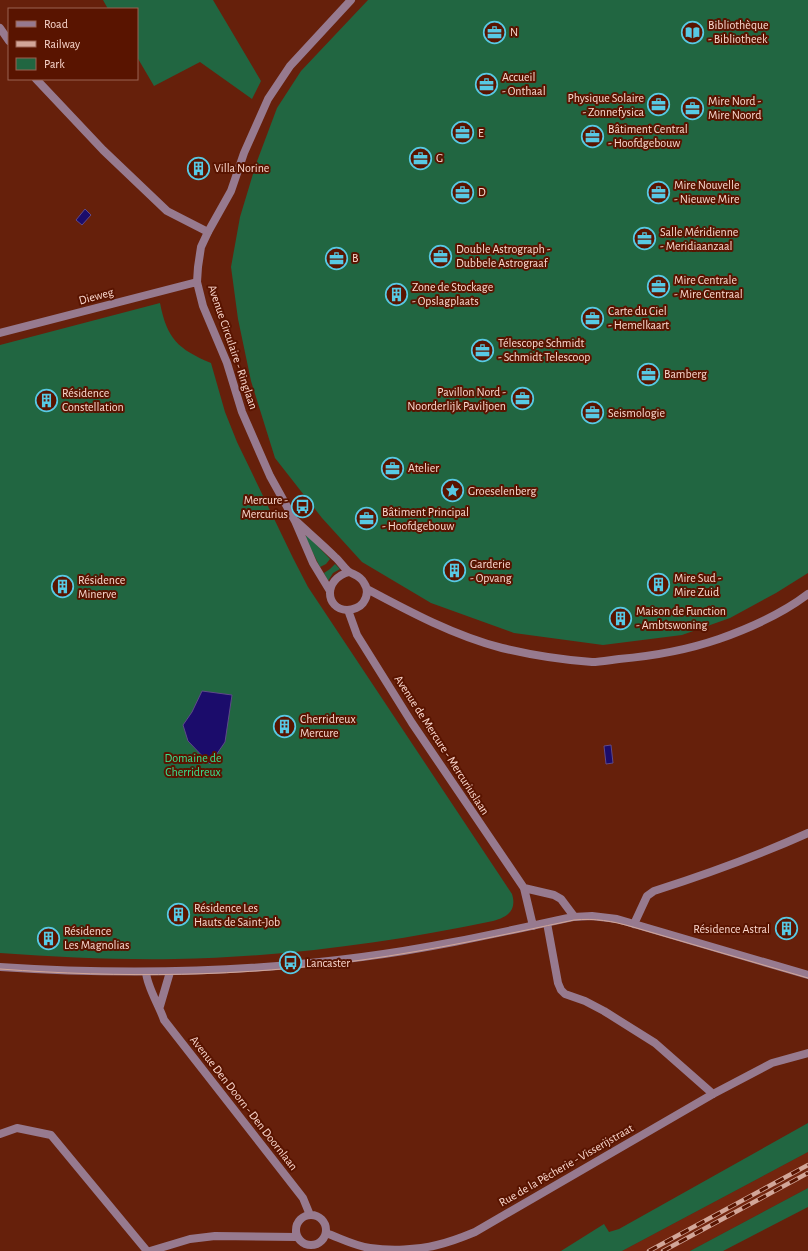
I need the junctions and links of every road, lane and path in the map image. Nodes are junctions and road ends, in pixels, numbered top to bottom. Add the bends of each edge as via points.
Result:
1 (351, 0) edge
2 (0, 28) edge
3 (8, 40) edge
4 (37, 80) edge
5 (208, 232) junction
6 (197, 282) junction
7 (0, 333) edge
8 (294, 520) junction
9 (349, 572) junction
10 (367, 589) junction
11 (330, 591) junction
12 (808, 594) edge
13 (348, 610) junction
14 (808, 833) edge
15 (524, 888) junction
16 (573, 917) junction
17 (547, 923) junction
18 (634, 924) junction
19 (533, 926) junction
20 (0, 967) edge
21 (146, 972) junction
22 (170, 972) junction
23 (808, 975) edge
24 (160, 1006) junction
25 (808, 1052) edge
26 (713, 1094) junction
27 (0, 1134) edge
28 (310, 1215) junction
29 (296, 1230) junction
30 (326, 1233) junction
31 (149, 1251) edge

1 - 5 street, Avenue Circulaire - Ringlaan via 290,66 268,99 244,153 231,191
2 - 3 street
4 - 5 street via 103,150 167,211
5 - 6 street, Avenue Circulaire - Ringlaan via 201,247
6 - 7 street, Dieweg
6 - 8 street, Avenue Circulaire - Ringlaan via 203,306 227,363 242,412 270,476
8 - 9 street, Avenue Circulaire - Ringlaan
8 - 11 street, Avenue Circulaire - Ringlaan via 313,562
9 - 10 street, Avenue Circulaire - Ringlaan via 359,576
9 - 11 street via 334,579
10 - 12 street, Avenue Circulaire - Ringlaan via 406,610 502,648 594,662 650,656 697,646 766,620
10 - 13 street via 366,598 361,605
11 - 13 street, Avenue Circulaire - Ringlaan via 330,597 337,606
13 - 15 street, Avenue de Mercure - Mercuriuslaan via 357,636 412,723
14 - 18 street via 751,858 654,891 647,896
15 - 16 street via 561,899
15 - 19 street, Avenue de Mercure - Mercuriuslaan
16 - 17 street
16 - 18 street via 600,916
17 - 19 street
17 - 26 street via 561,990 604,1011 654,1043
18 - 23 street
19 - 22 street via 430,947 361,957 244,969
20 - 21 street
21 - 22 street
21 - 24 street, Avenue Den Doorn - Den Doornlaan via 150,988
22 - 24 street
24 - 28 street, Avenue Den Doorn - Den Doornlaan via 164,1020 303,1198
25 - 26 street, Rue de la Pêcherie - Visserijstraat via 772,1063
26 - 30 street, Rue de la Pêcherie - Visserijstraat via 475,1232 457,1239 415,1248 370,1248
27 - 31 street via 17,1128 51,1135
28 - 29 street via 300,1220
28 - 30 street via 324,1221
29 - 30 street via 299,1240 312,1246 322,1242
29 - 31 street via 296,1237 215,1236 190,1239

